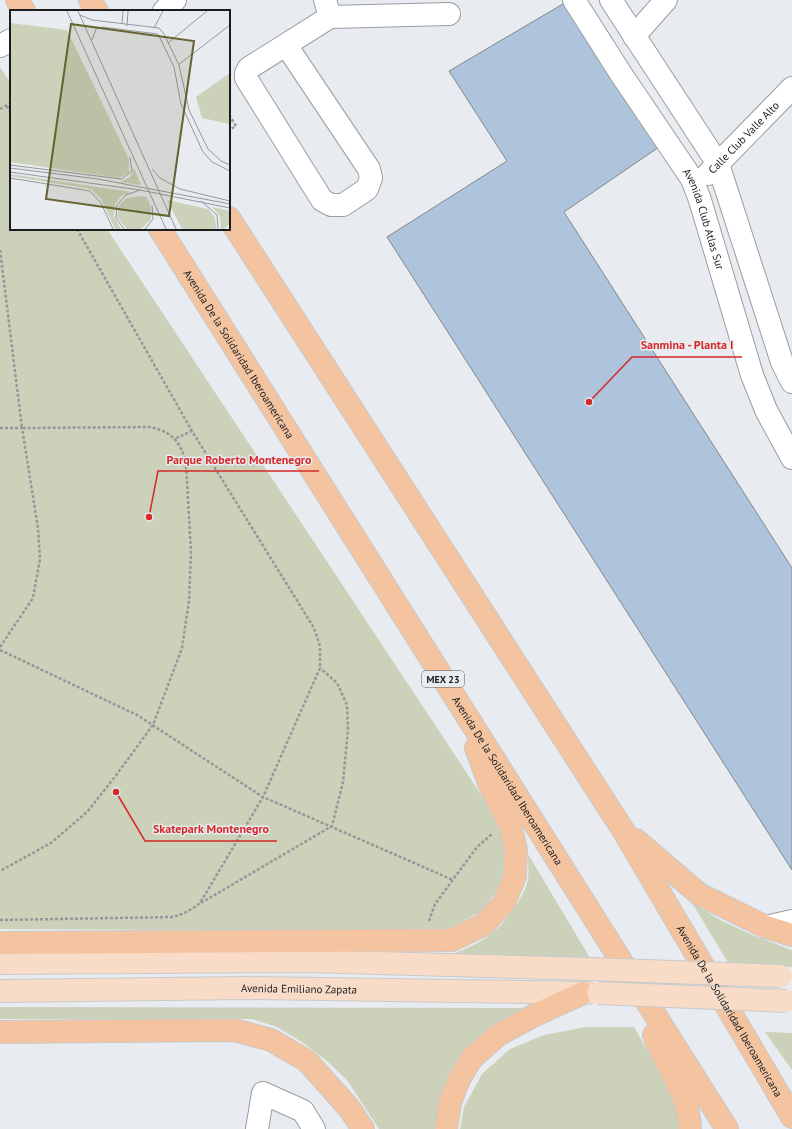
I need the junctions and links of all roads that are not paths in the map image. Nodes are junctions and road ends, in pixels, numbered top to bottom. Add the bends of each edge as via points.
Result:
1 (17, 0) edge
2 (90, 0) edge
3 (175, 0) edge
4 (574, 0) edge
5 (611, 0) edge
6 (666, 0) edge
7 (328, 8) edge
8 (23, 10) edge
9 (96, 10) edge
10 (165, 10) edge
11 (449, 14) dead end
12 (634, 36) junction
13 (10, 41) edge
14 (286, 45) junction
15 (0, 46) edge
16 (792, 88) edge
17 (718, 164) junction
18 (695, 188) junction
19 (230, 220) edge
20 (161, 230) edge
21 (792, 382) edge
22 (792, 458) edge
23 (461, 707) junction
24 (623, 830) junction
25 (792, 921) edge
26 (766, 927) junction
27 (792, 934) edge
28 (0, 944) edge
29 (0, 963) edge
30 (787, 976) edge
31 (632, 978) junction
32 (0, 991) edge
33 (591, 993) junction
34 (789, 1001) edge
35 (0, 1032) edge
36 (792, 1117) edge
37 (715, 1119) edge
38 (257, 1129) edge
39 (314, 1129) edge
40 (363, 1129) edge
41 (446, 1129) edge
42 (690, 1129) edge
43 (727, 1129) edge

1 - 8 highway
2 - 9 highway
3 - 10 street
4 - 18 street, Avenida Club Atlas Sur via 692,179
5 - 12 street
6 - 12 street
7 - 11 street
7 - 14 street
12 - 17 street
13 - 15 street
14 - 14 street via 249,68 246,78 322,200 332,205 343,205 367,189 371,178 369,169
16 - 17 street, Calle Club Valle Alto
17 - 18 street, Calle Club Valle Alto
17 - 21 street via 782,362
18 - 22 street, Avenida Club Atlas Sur via 752,375 766,410
19 - 24 highway, Avenida De la Solidaridad Iberoamericana
20 - 23 highway, Avenida De la Solidaridad Iberoamericana / MEX 23
23 - 28 highway via 489,783 508,821 516,850 515,876 504,903 483,925 452,940
23 - 31 highway, Avenida De la Solidaridad Iberoamericana / MEX 23
24 - 26 highway via 699,894
24 - 36 highway, Avenida De la Solidaridad Iberoamericana
25 - 26 street
26 - 27 highway
29 - 30 main road, bridge via 308,961
31 - 37 highway, Avenida De la Solidaridad Iberoamericana / MEX 23
31 - 42 highway via 659,1049 681,1090
32 - 33 main road, Avenida Emiliano Zapata via 246,988
33 - 34 main road, Avenida Emiliano Zapata, bridge
33 - 41 highway via 535,1015 498,1035 472,1058 459,1079 450,1103
35 - 40 highway via 234,1030 271,1040 308,1061 349,1108
37 - 43 highway, Avenida De la Solidaridad Iberoamericana / MEX 23
38 - 39 street via 263,1093 303,1112

